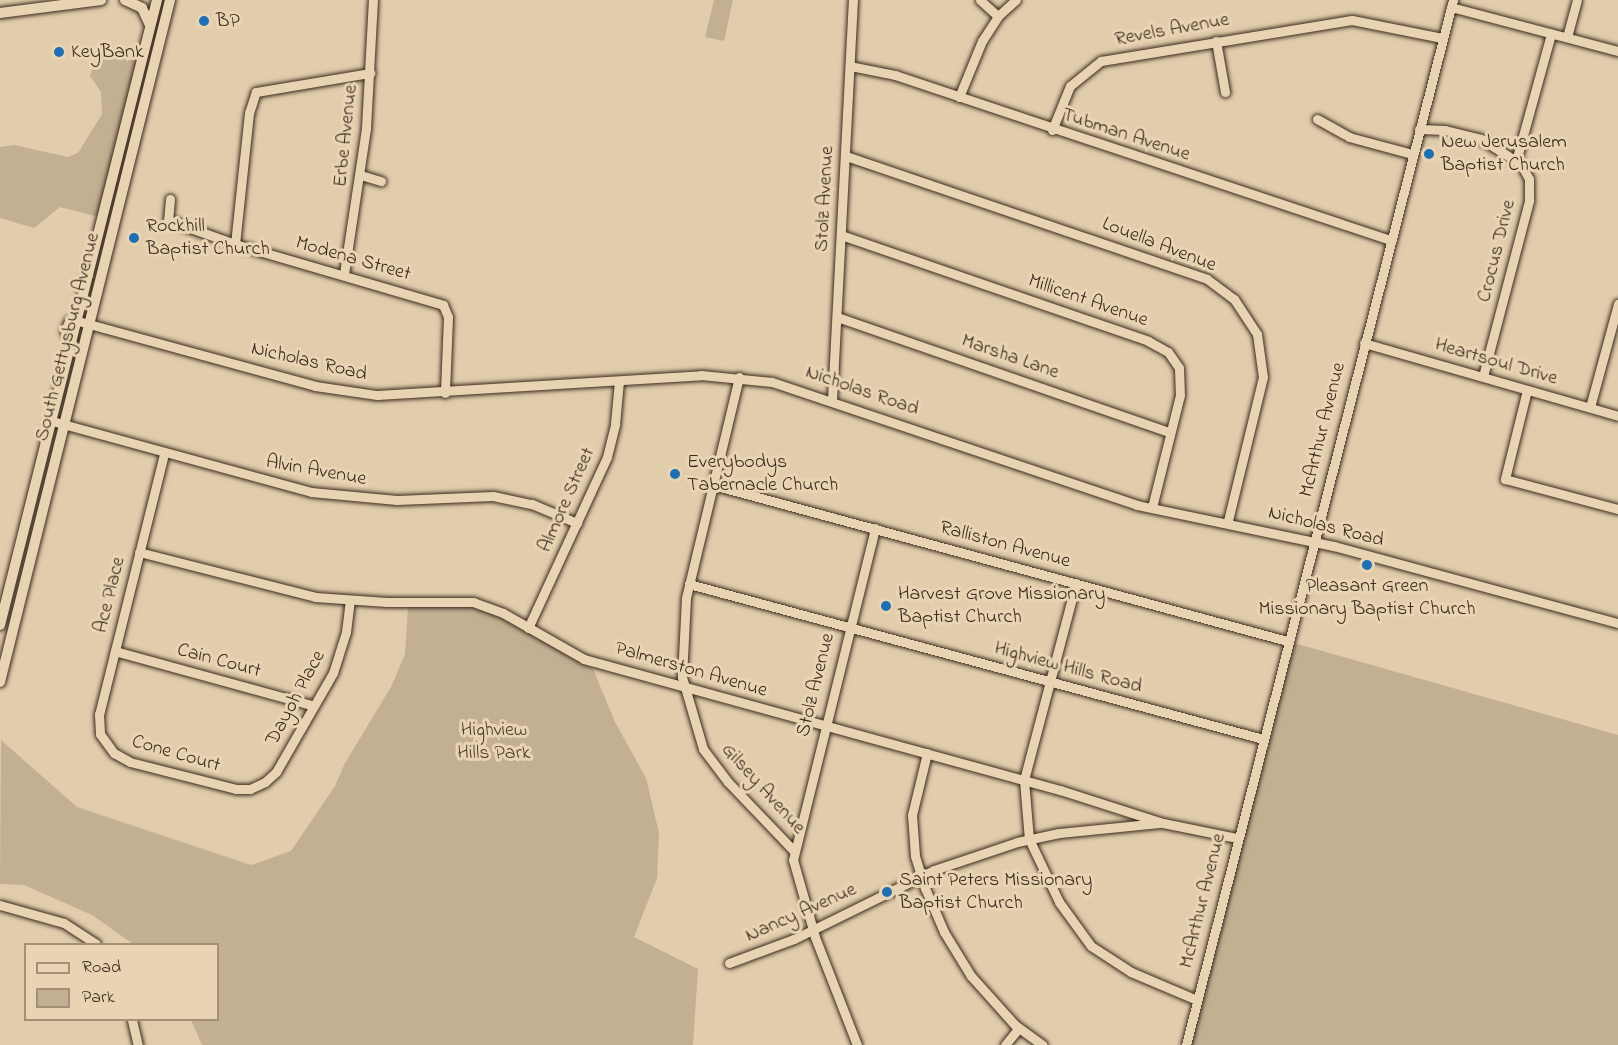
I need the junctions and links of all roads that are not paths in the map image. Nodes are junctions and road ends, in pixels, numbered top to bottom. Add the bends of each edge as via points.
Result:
1 (100, 0) edge
2 (125, 0) edge
3 (157, 0) edge
4 (170, 0) edge
5 (373, 0) edge
6 (854, 0) edge
7 (980, 0) edge
8 (1016, 0) edge
9 (1577, 0) edge
10 (1452, 3) edge
11 (0, 13) edge
12 (998, 16) junction
13 (150, 26) junction
14 (1551, 34) junction
15 (1567, 37) junction
16 (1442, 38) junction
17 (1216, 41) junction
18 (1618, 51) edge
19 (850, 66) junction
20 (370, 73) junction
21 (1225, 92) dead end
22 (959, 98) junction
23 (1317, 119) dead end
24 (1419, 129) junction
25 (1052, 130) junction
26 (1412, 154) junction
27 (846, 156) junction
28 (1516, 161) junction
29 (361, 175) junction
30 (381, 181) dead end
31 (170, 199) dead end
32 (841, 235) junction
33 (1390, 240) junction
34 (235, 244) junction
35 (344, 274) junction
36 (1618, 304) edge
37 (837, 317) junction
38 (83, 323) junction
39 (1364, 343) junction
40 (1483, 376) junction
41 (739, 377) junction
42 (619, 381) junction
43 (1527, 390) junction
44 (445, 393) junction
45 (832, 400) junction
46 (1590, 407) junction
47 (1618, 416) edge
48 (52, 422) junction
49 (65, 425) junction
50 (1170, 432) junction
51 (164, 454) junction
52 (713, 485) junction
53 (1152, 507) junction
54 (1618, 509) edge
55 (1228, 521) junction
56 (577, 523) junction
57 (875, 528) junction
58 (1312, 542) junction
59 (139, 552) junction
60 (1076, 583) junction
61 (689, 584) junction
62 (350, 600) junction
63 (1618, 623) edge
64 (0, 625) edge
65 (850, 627) junction
66 (528, 628) junction
67 (1287, 641) junction
68 (115, 651) junction
69 (1048, 681) junction
70 (0, 682) edge
71 (684, 686) junction
72 (314, 706) junction
73 (825, 726) junction
74 (1263, 739) junction
75 (106, 745) joint
76 (927, 753) junction
77 (1024, 780) junction
78 (241, 790) joint
79 (1162, 823) junction
80 (1237, 838) junction
81 (1029, 839) junction
82 (794, 851) junction
83 (921, 876) junction
84 (0, 905) edge
85 (813, 930) junction
86 (93, 943) edge
87 (729, 963) dead end
88 (1197, 1000) junction
89 (132, 1021) edge
90 (1019, 1028) junction
91 (138, 1045) edge
92 (857, 1045) edge
93 (1005, 1045) edge
94 (1043, 1045) edge
95 (1186, 1045) edge

1 - 11 main road
2 - 13 main road via 142,8
3 - 13 main road, South Gettysburg Avenue
4 - 38 main road, South Gettysburg Avenue
5 - 20 street, Erbe Avenue
6 - 19 street, Stolz Avenue
7 - 12 street
8 - 12 street
9 - 15 street
10 - 14 street
10 - 16 street, McArthur Avenue
12 - 22 street via 977,49
13 - 38 main road, South Gettysburg Avenue
14 - 15 street
14 - 28 street
15 - 18 street
16 - 17 street, Revels Avenue via 1352,20
16 - 24 street, McArthur Avenue
17 - 21 street
17 - 25 street, Revels Avenue via 1095,64 1066,91
19 - 22 street, Tubman Avenue via 896,75
19 - 27 street, Stolz Avenue
20 - 29 street, Erbe Avenue
20 - 34 street via 261,89 253,95
22 - 25 street, Tubman Avenue
23 - 26 street via 1349,137
24 - 26 street, McArthur Avenue
24 - 28 street via 1471,135
25 - 33 street, Tubman Avenue
26 - 33 street, McArthur Avenue
27 - 32 street, Stolz Avenue
27 - 55 street, Louella Avenue via 1207,279 1234,299 1257,334 1263,377
28 - 40 street, Crocus Drive via 1527,171 1531,190
29 - 30 street
29 - 35 street, Erbe Avenue
31 - 34 street, Modena Street via 168,220
32 - 37 street, Stolz Avenue
32 - 50 street, Millicent Avenue via 1160,346 1175,360 1181,379
33 - 39 street, McArthur Avenue
34 - 35 street, Modena Street
35 - 44 street, Modena Street via 438,302 445,308
36 - 46 street
37 - 45 street, Stolz Avenue
37 - 50 street, Marsha Lane
38 - 44 street, Nicholas Road via 337,391 376,395
38 - 48 main road, South Gettysburg Avenue via 70,322 66,331 72,344
38 - 49 main road, South Gettysburg Avenue
39 - 40 street, Heartsoul Drive
39 - 58 street, McArthur Avenue
40 - 43 street, Heartsoul Drive
41 - 42 street, Nicholas Road via 701,375
41 - 45 street, Nicholas Road via 785,384
41 - 52 street, Gilsey Avenue
42 - 44 street, Nicholas Road
42 - 56 street, Almore Street via 610,448
43 - 46 street, Heartsoul Drive
43 - 54 street via 1505,479
45 - 53 street, Nicholas Road via 1110,497
46 - 47 street, Heartsoul Drive
48 - 49 street, Alvin Avenue
48 - 64 main road, South Gettysburg Avenue
49 - 51 street, Alvin Avenue
49 - 70 main road, South Gettysburg Avenue
50 - 53 street, Millicent Avenue
51 - 56 street, Alvin Avenue via 311,492 397,500 493,496 532,504
51 - 59 street, Ace Place
52 - 57 street, Ralliston Avenue
52 - 61 street, Gilsey Avenue
53 - 55 street, Nicholas Road
55 - 58 street, Nicholas Road
56 - 66 street, Almore Street
57 - 60 street, Ralliston Avenue
57 - 65 street, Stolz Avenue
58 - 63 street, Nicholas Road
58 - 67 street, McArthur Avenue
59 - 62 street, Palmerston Avenue via 271,588
59 - 68 street, Ace Place
60 - 67 street, Ralliston Avenue
60 - 69 street
61 - 65 street, Highview Hills Road
61 - 71 street, Gilsey Avenue via 682,633
62 - 66 street, Palmerston Avenue via 458,599 496,610
62 - 72 street, Dayoh Place via 341,652
65 - 69 street, Highview Hills Road
65 - 73 street, Stolz Avenue
66 - 71 street, Palmerston Avenue via 584,659
67 - 74 street, McArthur Avenue
68 - 72 street, Cain Court
68 - 75 street, Ace Place via 98,719
69 - 74 street, Highview Hills Road
69 - 77 street
71 - 73 street, Palmerston Avenue
71 - 82 street, Gilsey Avenue via 693,725 711,760
72 - 78 street, Dayoh Place via 276,772 261,785
73 - 76 street, Palmerston Avenue
73 - 82 street, Stolz Avenue
74 - 80 street, McArthur Avenue
75 - 78 street, Cone Court via 130,762
76 - 77 street, Palmerston Avenue
76 - 83 street via 912,815
77 - 79 street, Palmerston Avenue
77 - 81 street
79 - 80 street, Palmerston Avenue
79 - 81 street, Nancy Avenue
80 - 88 street, McArthur Avenue
81 - 83 street, Nancy Avenue
81 - 88 street via 1059,902 1091,946 1131,972
82 - 85 street, Gilsey Avenue via 794,870
83 - 85 street, Nancy Avenue
83 - 90 street via 944,932 963,965
84 - 86 street via 64,923
85 - 87 street, Nancy Avenue
85 - 92 street, Gilsey Avenue
88 - 95 street, McArthur Avenue
89 - 91 street
90 - 93 street
90 - 94 street

